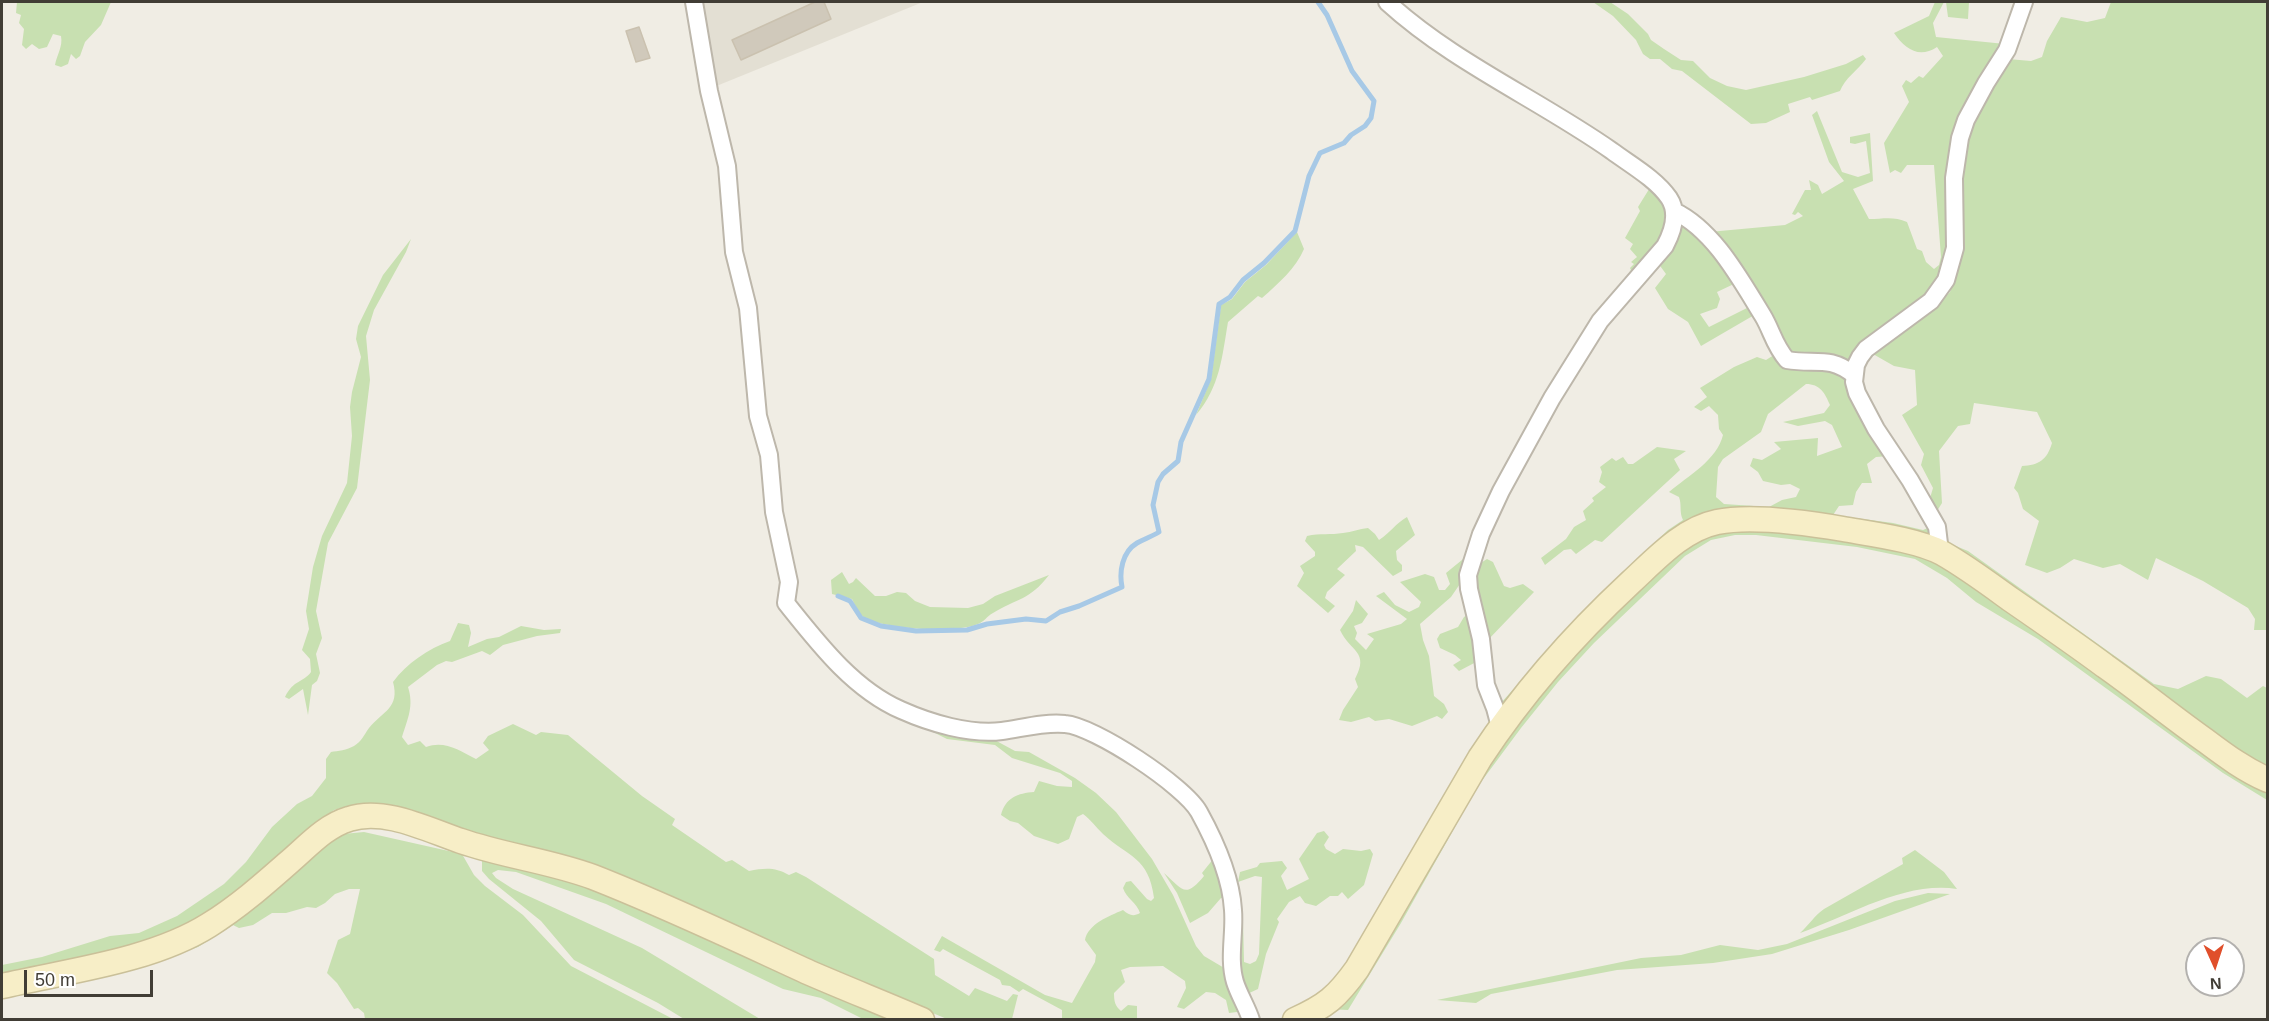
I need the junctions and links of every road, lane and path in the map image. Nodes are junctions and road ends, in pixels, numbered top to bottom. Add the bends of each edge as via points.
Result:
1 (694, 2) edge
2 (1387, 2) edge
3 (2024, 2) edge
4 (1674, 211) junction
5 (1854, 375) junction
6 (1940, 552) junction
7 (1500, 727) junction
8 (2268, 780) edge
9 (2, 986) edge
10 (1306, 1017) edge
11 (922, 1020) edge
12 (1251, 1020) edge

1 - 12 street via 727,166 734,252 748,308 757,408 769,455 774,512 789,582 786,603 861,685 902,711 980,731 1047,724 1084,728 1169,780 1187,796 1198,809 1217,848 1230,889 1234,971
2 - 4 street via 1444,48 1590,136 1632,166 1670,199
3 - 5 street via 2007,50 1966,120 1960,138 1954,178 1956,248 1946,280 1931,301 1866,350
4 - 5 street via 1697,226 1727,261 1764,318 1776,348 1787,360 1832,362
4 - 7 street via 1665,246 1600,321 1552,398 1480,534 1468,575 1469,590 1481,639 1486,685
5 - 6 street via 1862,404 1937,527
6 - 7 main road via 1855,531 1766,520 1716,522 1697,529 1664,552 1610,600
6 - 8 main road via 2108,668 2230,759
7 - 10 main road via 1357,969 1332,1000
9 - 11 main road via 137,956 189,936 240,904 332,827 350,818 369,816 414,823 463,842 589,876

